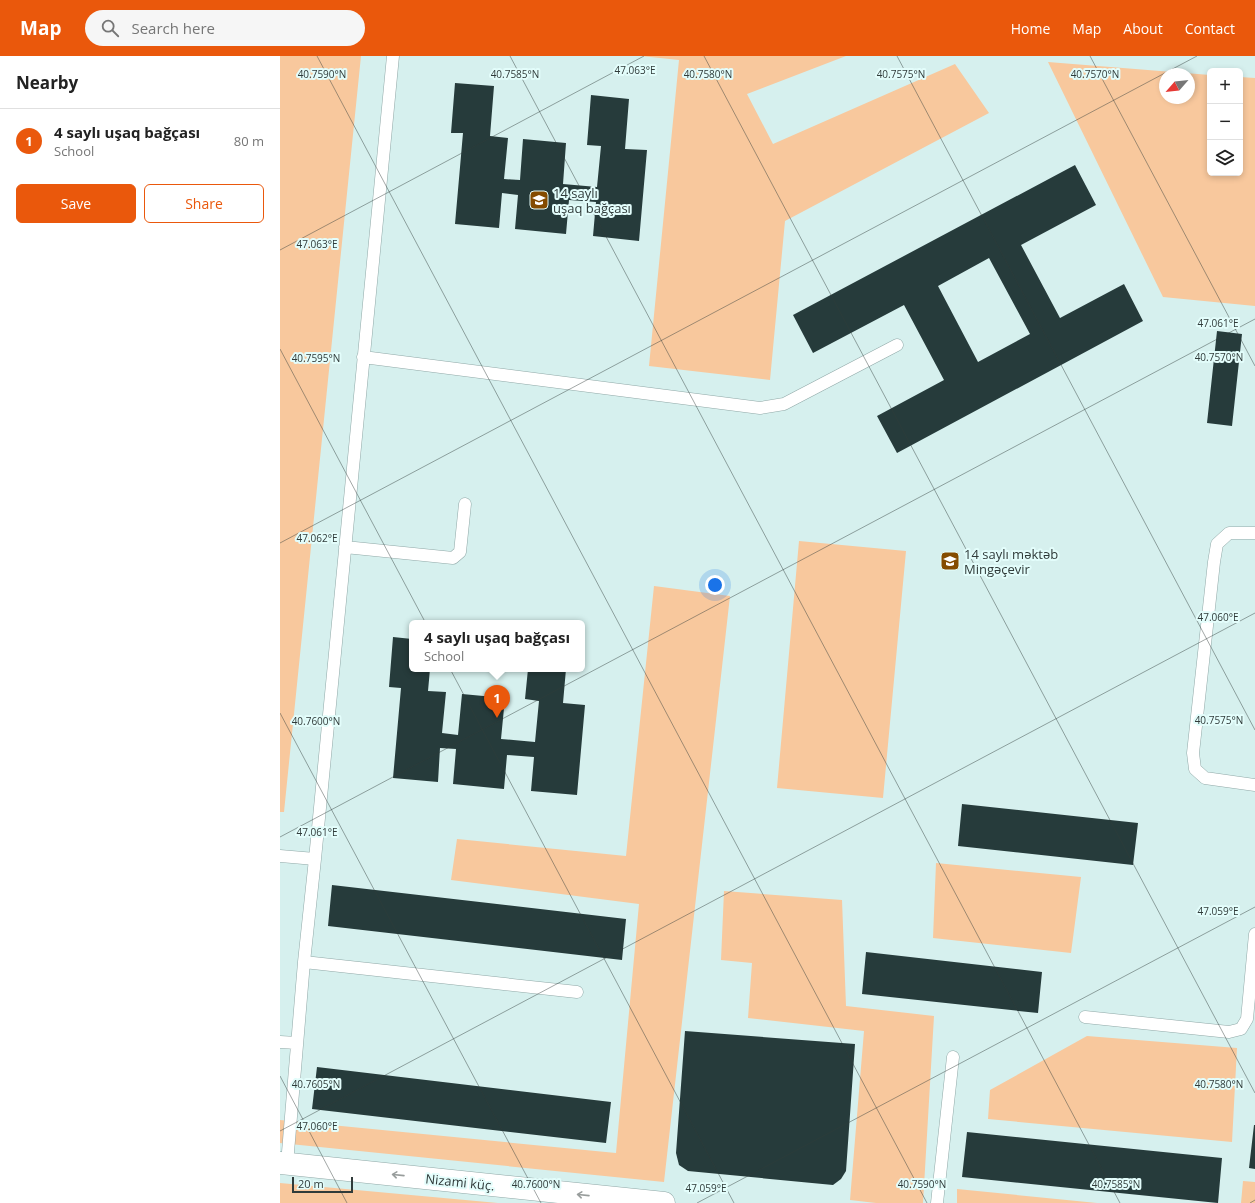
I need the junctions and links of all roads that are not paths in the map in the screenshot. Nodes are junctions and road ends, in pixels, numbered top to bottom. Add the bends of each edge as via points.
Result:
1 (393, 56) edge
2 (897, 345) dead end
3 (363, 357) junction
4 (466, 504) dead end
5 (1255, 533) edge
6 (345, 547) junction
7 (1255, 785) edge
8 (280, 856) edge
9 (315, 860) junction
10 (1255, 934) edge
11 (304, 962) junction
12 (577, 992) dead end
13 (1085, 1017) dead end
14 (280, 1042) edge
15 (297, 1043) junction
16 (953, 1057) dead end
17 (283, 1163) edge
18 (664, 1203) edge
19 (937, 1203) edge

1 - 3 lane
2 - 3 lane via 784,404 760,408
3 - 6 lane
4 - 6 lane via 460,552 454,558
5 - 7 lane via 1229,533 1217,544 1193,753 1195,769 1204,778
6 - 9 lane
8 - 9 lane
9 - 11 lane
10 - 13 lane via 1247,1019 1241,1029 1229,1032
11 - 12 lane
11 - 15 lane
14 - 15 lane
15 - 17 lane
16 - 19 lane
18 -> 17 street, Nizami küç.

